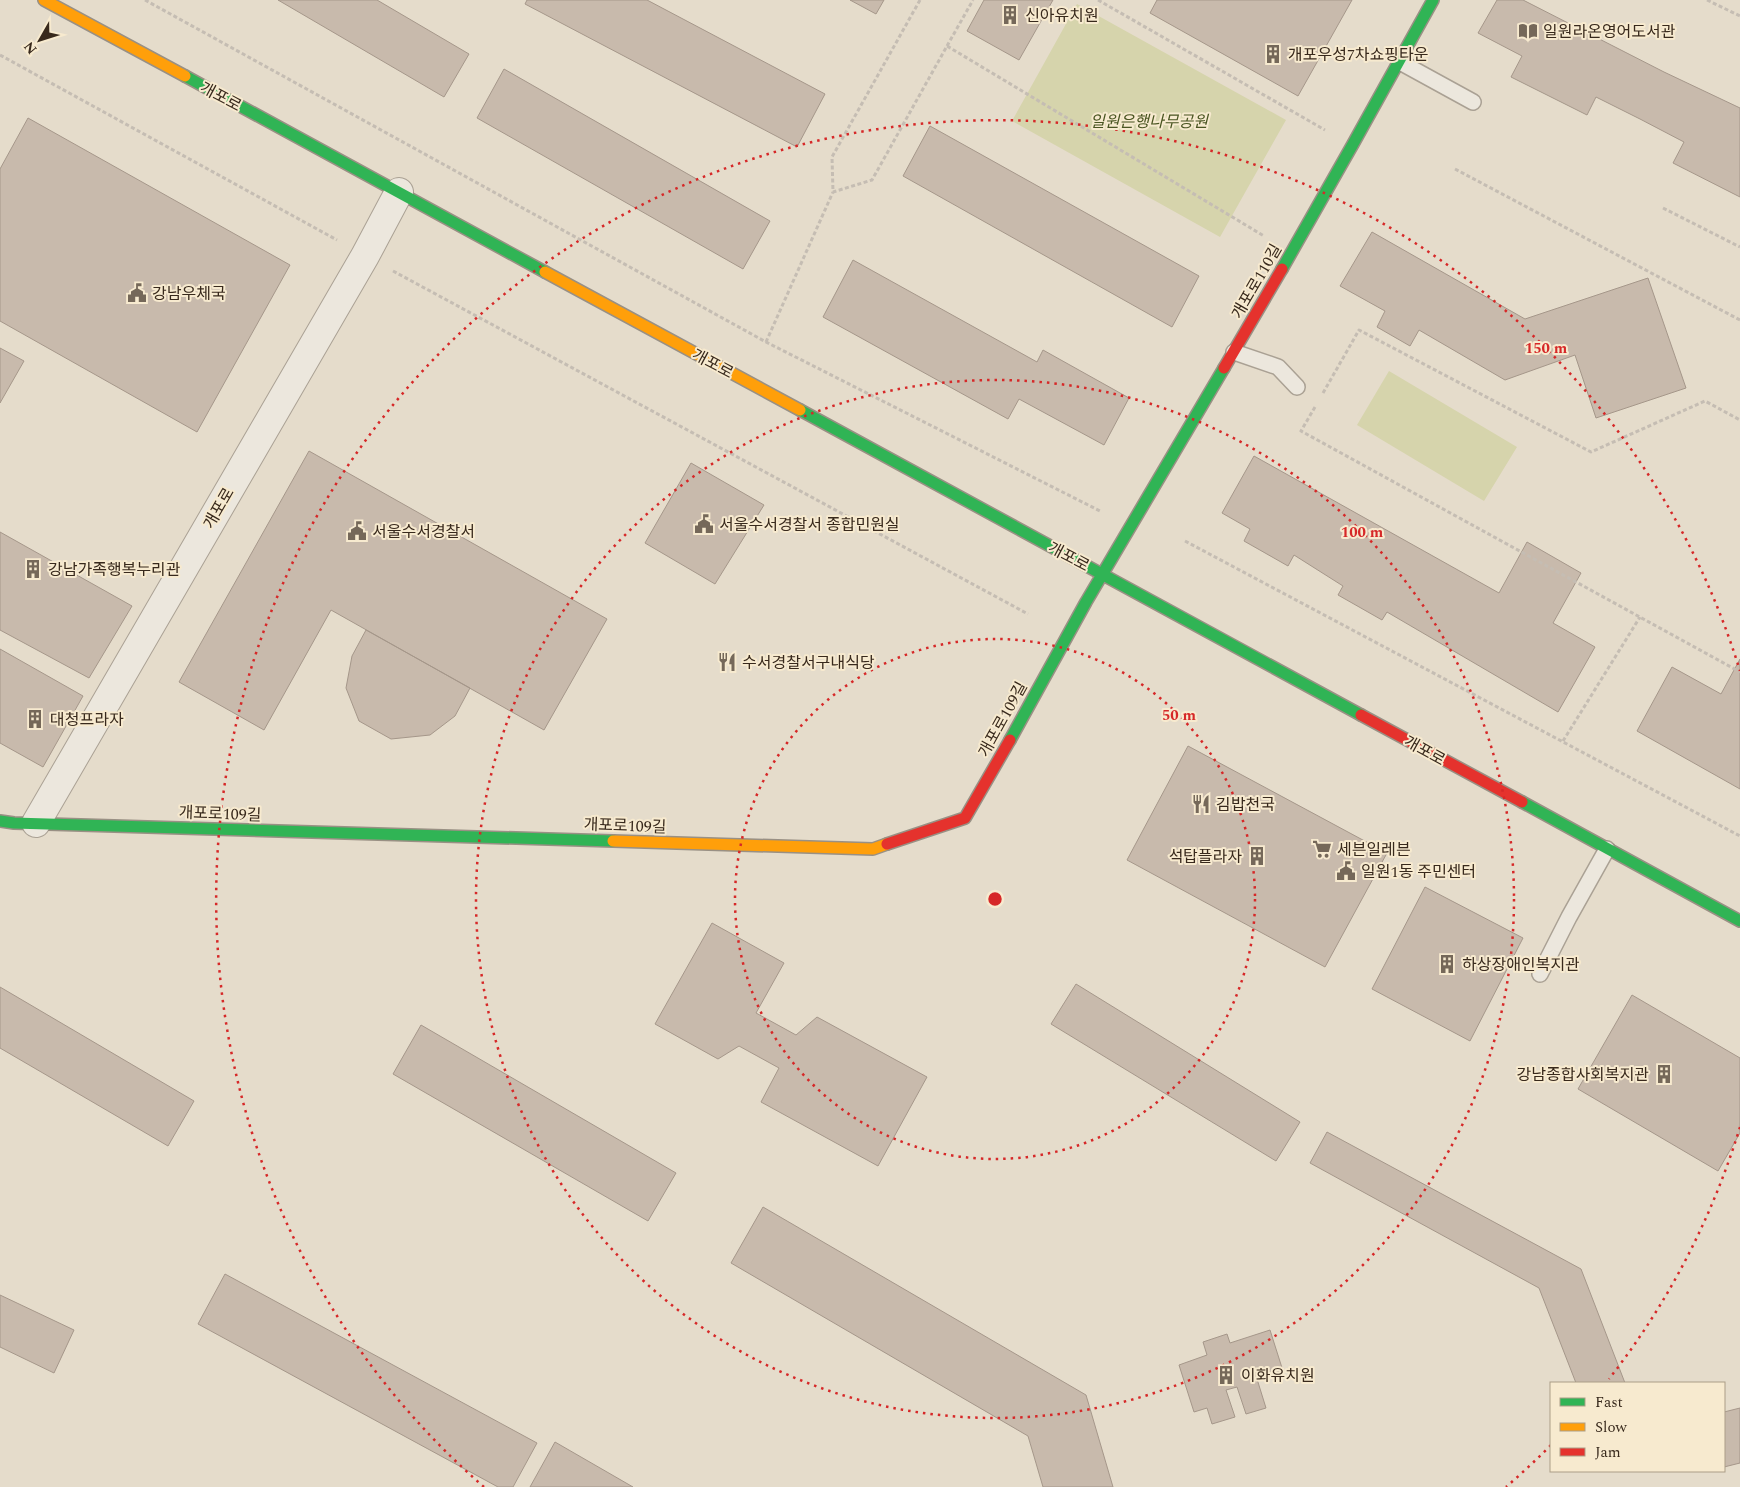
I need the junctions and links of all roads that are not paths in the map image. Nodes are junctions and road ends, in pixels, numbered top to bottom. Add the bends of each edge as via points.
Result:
1 (44, 0) edge
2 (1433, 0) edge
3 (1400, 62) junction
4 (1474, 102) dead end
5 (398, 192) junction
6 (1234, 352) junction
7 (1297, 387) dead end
8 (1102, 574) junction
9 (0, 821) edge
10 (36, 823) junction
11 (1607, 848) junction
12 (1740, 921) edge
13 (1540, 974) dead end

1 - 5 street, 개포로
2 - 3 street, 개포로110길
3 - 4 lane
3 - 6 street, 개포로110길
5 - 8 street, 개포로
5 - 10 street, 개포로 via 365,256
6 - 7 lane via 1278,367
6 - 8 street, 개포로110길
8 - 10 street, 개포로109길 via 965,818 873,849
8 - 11 street, 개포로
9 - 10 street, 개포로109길
11 - 12 street, 개포로
11 - 13 lane

